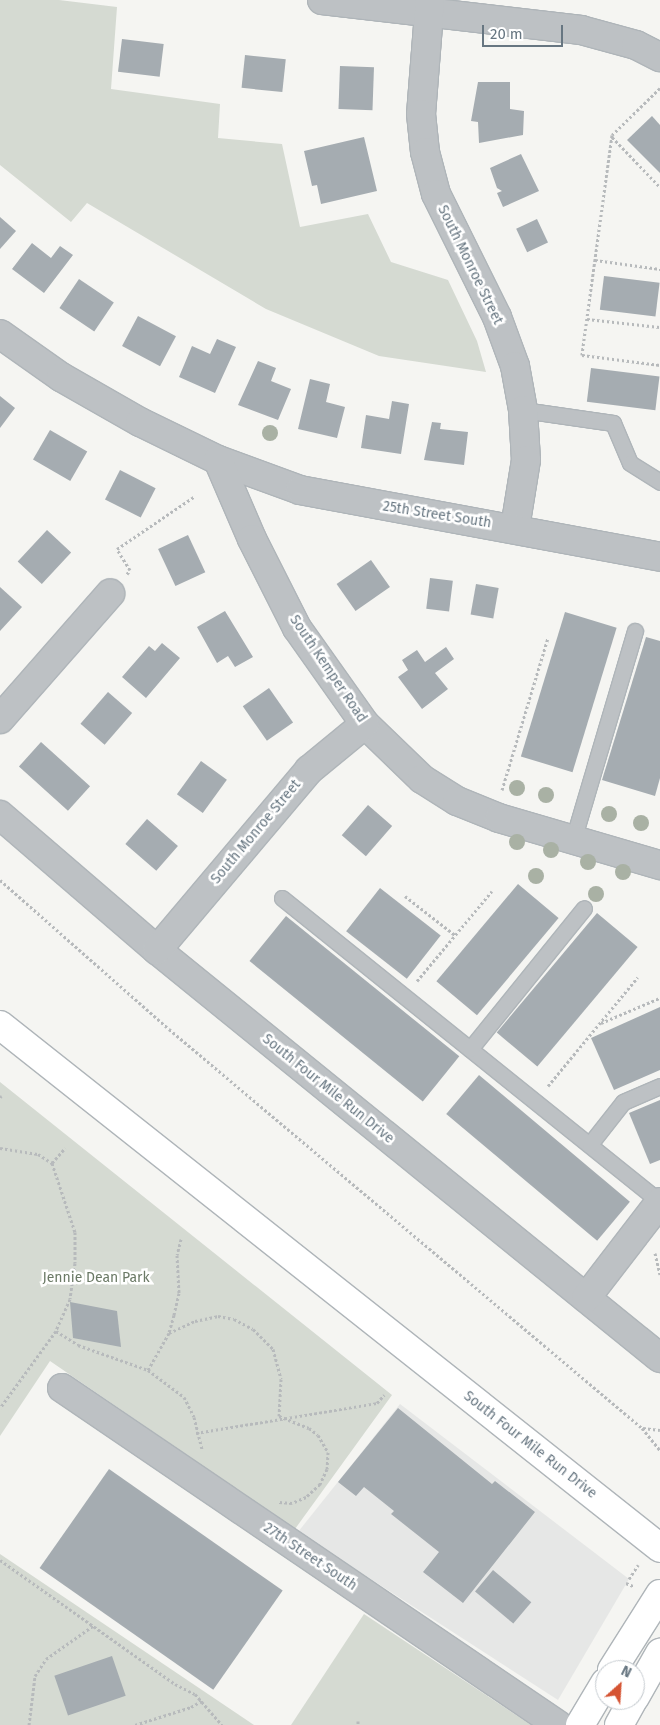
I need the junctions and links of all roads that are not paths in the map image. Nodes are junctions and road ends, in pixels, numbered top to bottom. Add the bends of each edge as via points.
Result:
1 (322, 0) edge
2 (429, 6) edge
3 (660, 57) edge
4 (0, 334) edge
5 (523, 410) junction
6 (218, 460) junction
7 (660, 482) edge
8 (515, 528) junction
9 (660, 557) edge
10 (117, 585) road end
11 (635, 631) dead end
12 (0, 719) edge
13 (365, 724) junction
14 (0, 815) edge
15 (573, 840) junction
16 (660, 865) edge
17 (282, 898) dead end
18 (584, 908) dead end
19 (157, 950) junction
20 (0, 1025) edge
21 (470, 1049) junction
22 (660, 1086) edge
23 (590, 1144) junction
24 (660, 1202) edge
25 (586, 1298) junction
26 (660, 1358) edge
27 (62, 1388) dead end
28 (660, 1548) edge
29 (660, 1594) edge
30 (660, 1653) edge
31 (618, 1660) edge
32 (645, 1679) edge
33 (595, 1699) edge
34 (627, 1710) edge
35 (558, 1725) edge
36 (580, 1725) edge
37 (619, 1725) edge

1 - 2 street
2 - 3 street via 581,30 636,45
2 - 5 street, South Monroe Street via 421,114 425,152 436,194 496,317 515,366
4 - 6 street via 60,377 140,422
5 - 7 lane via 613,423 630,463
5 - 8 street, South Monroe Street via 526,460
6 - 8 street, 25th Street South via 300,490
6 - 13 street, South Kemper Road via 252,539 297,628
8 - 9 street, 25th Street South
10 - 12 street
11 - 15 lane
13 - 15 street, South Kemper Road via 422,779 457,801 499,818
13 - 19 street, South Monroe Street via 309,770
14 - 19 street, South Four Mile Run Drive
15 - 16 street, South Kemper Road
17 - 21 lane
18 - 21 lane
19 - 25 street, South Four Mile Run Drive
20 - 28 main road, South Four Mile Run Drive
21 - 23 lane
22 - 23 lane via 623,1102
23 - 24 lane
24 - 25 street
25 - 26 street, South Four Mile Run Drive
27 - 35 street, 27th Street South
29 - 31 main road
30 - 32 main road
33 - 36 main road
34 - 37 main road

